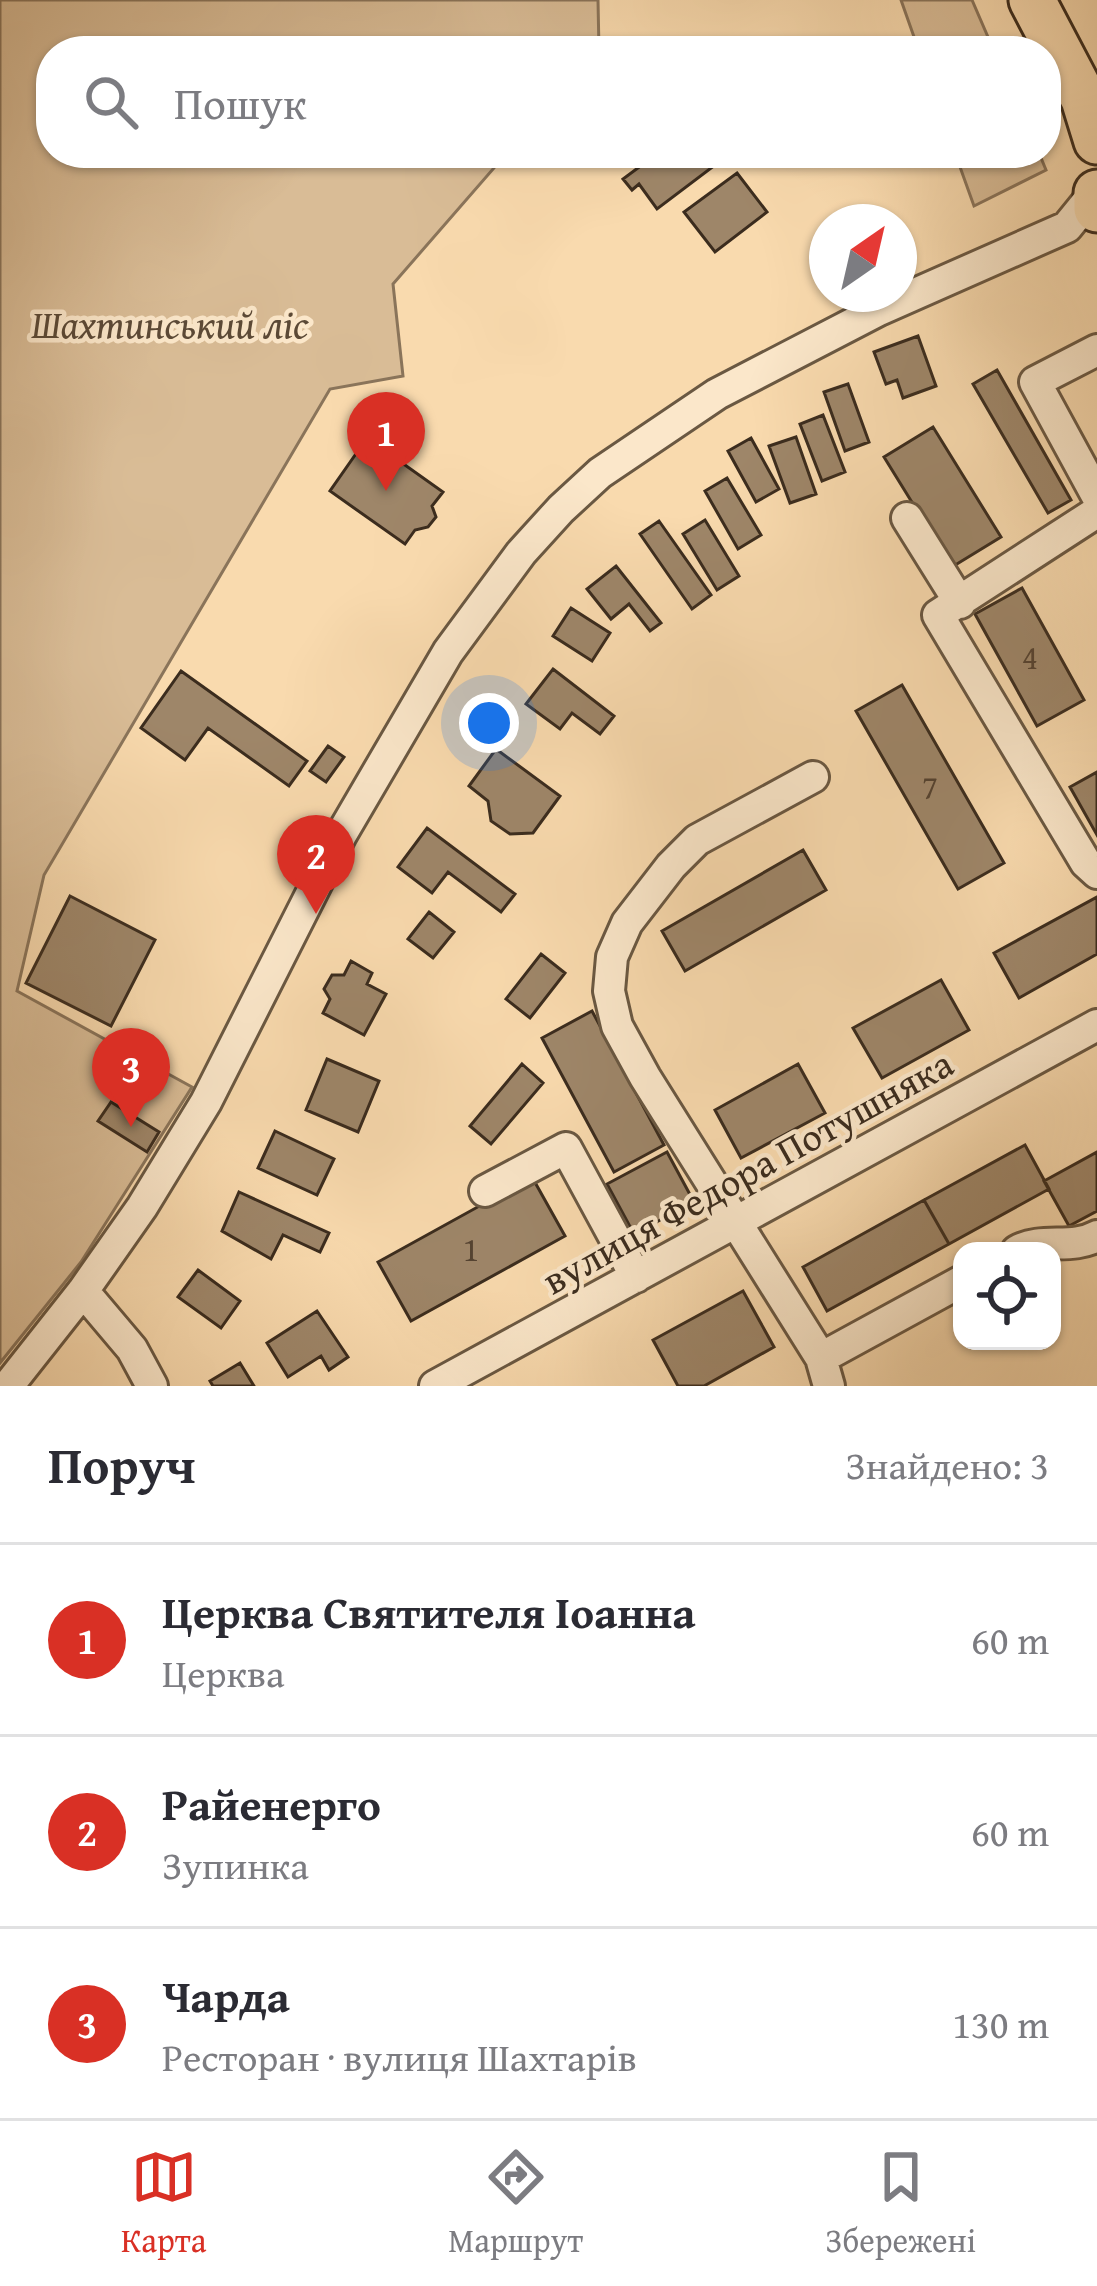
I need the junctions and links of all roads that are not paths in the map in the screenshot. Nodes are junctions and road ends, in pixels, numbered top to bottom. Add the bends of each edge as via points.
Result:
1 (1032, 0) edge
2 (1051, 36) edge
3 (1061, 56) edge
4 (1093, 118) edge
5 (1097, 192) edge
6 (1087, 222) edge
7 (1097, 350) edge
8 (1097, 496) edge
9 (1097, 512) edge
10 (907, 518) dead end
11 (960, 603) junction
12 (813, 778) dead end
13 (1097, 873) edge
14 (1097, 1025) edge
15 (485, 1191) dead end
16 (736, 1222) junction
17 (1097, 1236) edge
18 (1061, 1244) edge
19 (636, 1277) junction
20 (953, 1287) edge
21 (83, 1291) junction
22 (825, 1372) edge
23 (8, 1386) edge
24 (152, 1386) edge
25 (435, 1386) edge

1 - 2 highway
3 - 4 highway
5 - 6 highway
6 - 21 street via 879,310 717,394 561,509 491,592 411,712 206,1102
7 - 8 street via 1036,382
9 - 11 street
10 - 11 street
11 - 13 street via 938,615
12 - 16 street via 697,840 627,923 612,957 617,1026
14 - 16 street, вулиця Федора Потушняка
15 - 19 street via 566,1148
16 - 19 street, вулиця Федора Потушняка
16 - 22 street
17 - 18 street
19 - 25 street, вулиця Федора Потушняка
20 - 22 street
21 - 23 street
21 - 24 street

